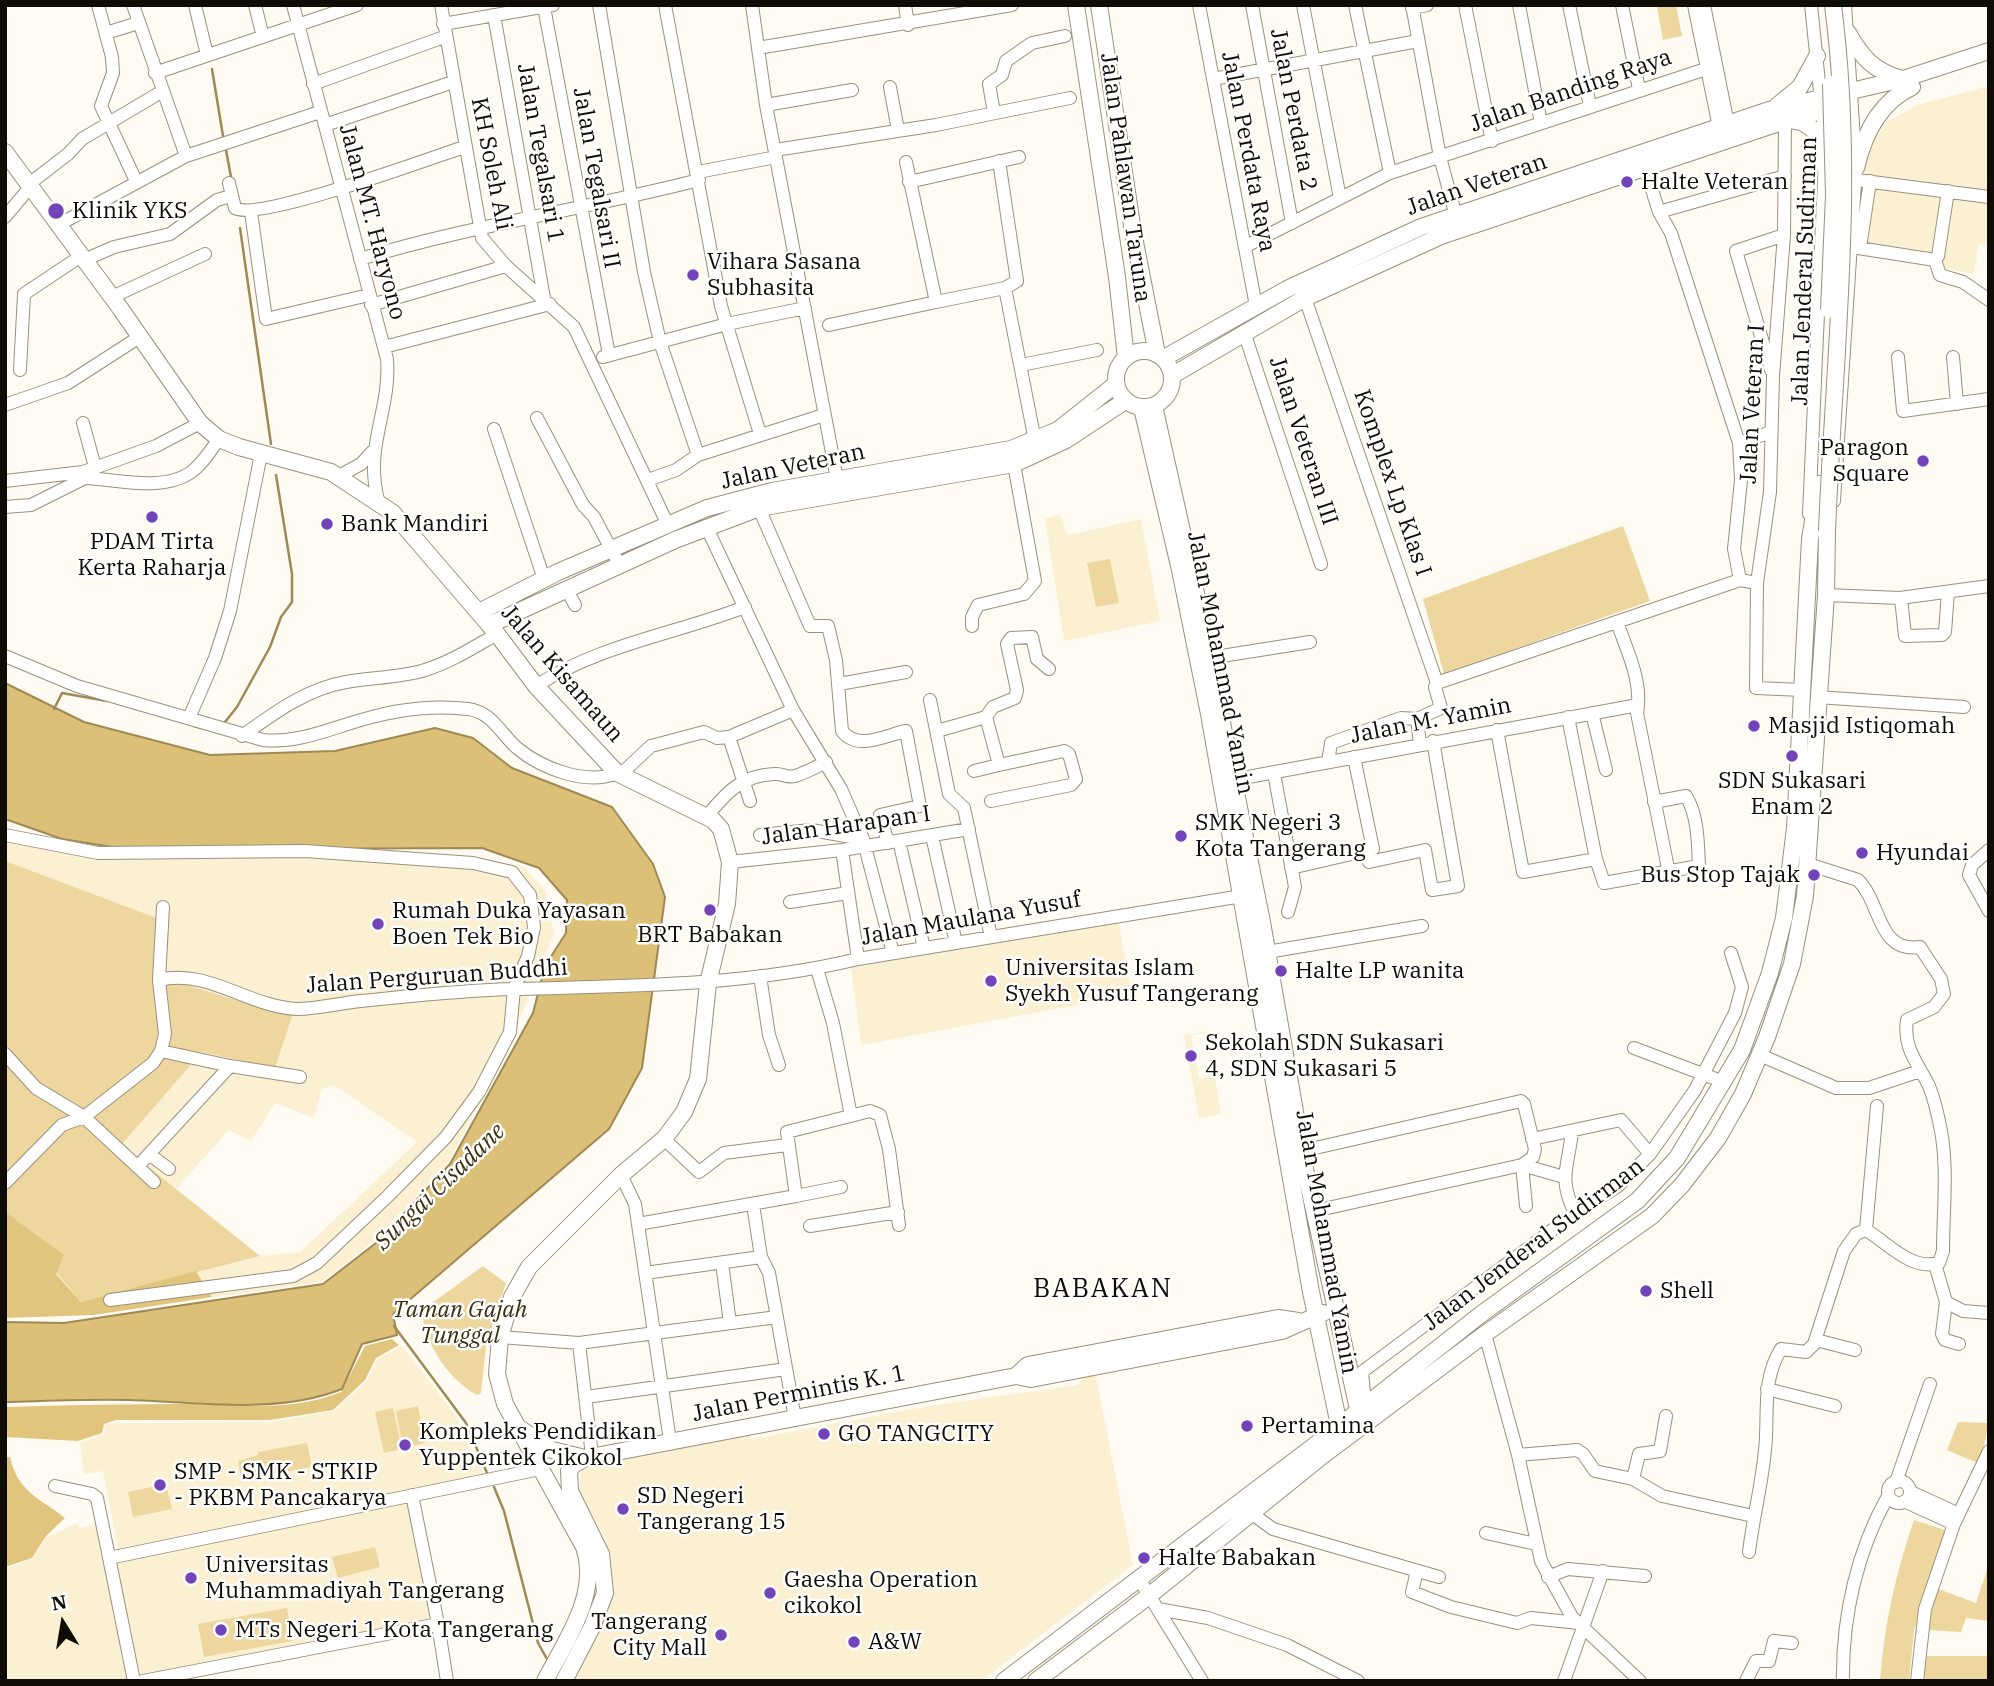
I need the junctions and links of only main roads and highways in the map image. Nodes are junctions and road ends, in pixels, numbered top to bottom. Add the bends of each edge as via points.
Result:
1 (1076, 5) edge
2 (1098, 5) edge
3 (1822, 5) edge
4 (1832, 5) edge
5 (1848, 33) road end
6 (1989, 51) edge
7 (1817, 55) road end
8 (1989, 62) edge
9 (1908, 83) junction
10 (1823, 104) junction
11 (1769, 110) junction
12 (1787, 120) junction
13 (5, 152) edge
14 (1824, 172) road end
15 (1605, 174) junction
16 (1856, 174) road end
17 (1458, 222) junction
18 (1160, 356) junction
19 (1126, 358) junction
20 (1173, 375) junction
21 (1116, 384) junction
22 (1125, 401) junction
23 (1148, 407) junction
24 (938, 470) junction
25 (1818, 535) junction
26 (488, 624) junction
27 (1810, 694) junction
28 (1334, 1302) junction
29 (1315, 1317) junction
30 (1350, 1377) junction
31 (1329, 1388) junction
32 (1362, 1406) junction
33 (1339, 1425) junction
34 (515, 1426) junction
35 (589, 1457) junction
36 (545, 1681) edge
37 (564, 1681) edge
38 (1004, 1681) edge
39 (1036, 1681) edge

1 - 19 main road, Jalan Pahlawan Taruna
2 - 18 main road, Jalan Pahlawan Taruna via 1133,232
3 - 25 main road, Jalan Jenderal Sudirman, bridge via 1833,98 1834,195
4 - 25 main road, Jalan Jenderal Sudirman, bridge via 1844,111 1846,202
5 - 9 main road via 1861,57 1876,70
6 - 9 main road
7 - 11 main road via 1800,88
8 - 9 main road
9 - 10 main road
9 - 16 main road via 1878,115 1860,150
10 - 11 main road, Jalan Veteran
10 - 12 main road, Jalan Veteran
11 - 15 main road, Jalan Veteran
12 - 14 main road via 1814,130
12 - 15 main road, Jalan Veteran via 1645,169
13 - 26 main road, Jalan Kisamaun via 200,423 219,439 311,465 378,500
15 - 17 main road, Jalan Veteran
17 - 18 main road, Jalan Veteran via 1392,238
17 - 20 main road, Jalan Veteran via 1305,298
18 - 19 main road via 1146,351
18 - 20 main road
19 - 21 main road
20 - 23 main road via 1165,399
21 - 22 main road
21 - 24 main road, Jalan Veteran via 1058,430
22 - 23 main road
22 - 24 main road, Jalan Veteran via 1066,440 1014,464
23 - 28 main road, Jalan Mohammad Yamin via 1209,658 1301,1151
23 - 29 main road, Jalan Mohammad Yamin via 1242,896
24 - 26 main road, Jalan Veteran via 759,508 706,526
24 - 26 main road, Jalan Veteran via 837,479 707,508 544,579
25 - 27 main road, Jalan Jenderal Sudirman
25 - 27 main road, Jalan Jenderal Sudirman via 1826,595
26 - 34 main road, Jalan Kisamaun via 536,686 619,774 706,816 721,829 730,862 727,904 708,983 698,1079 684,1112 664,1139 529,1266 512,1297 496,1362 499,1385
27 - 32 main road, Jalan Jenderal Sudirman via 1784,918 1754,1021 1698,1127 1659,1180 1637,1201
27 - 39 main road, Jalan Jenderal Sudirman via 1808,864 1792,964 1760,1055 1718,1138 1658,1210 1485,1334 1251,1513 1154,1602
28 - 29 main road, Jalan Permintis K. 1
28 - 30 main road, Jalan Mohammad Yamin
29 - 31 main road, Jalan Mohammad Yamin
29 - 35 main road, Jalan Permintis K. 1 via 1282,1331 1122,1362 1031,1379 1016,1376
30 - 31 main road
30 - 32 main road, Jalan Mohammad Yamin
31 - 33 main road, Jalan Mohammad Yamin
32 - 33 main road, Jalan Jenderal Sudirman
33 - 38 main road, Jalan Jenderal Sudirman
34 - 35 main road, Jalan Permintis K. 1 via 552,1450
34 - 36 main road, Jalan Kisamaun via 584,1547 589,1567 580,1615
35 - 37 main road via 573,1465 569,1483 601,1554 604,1593

